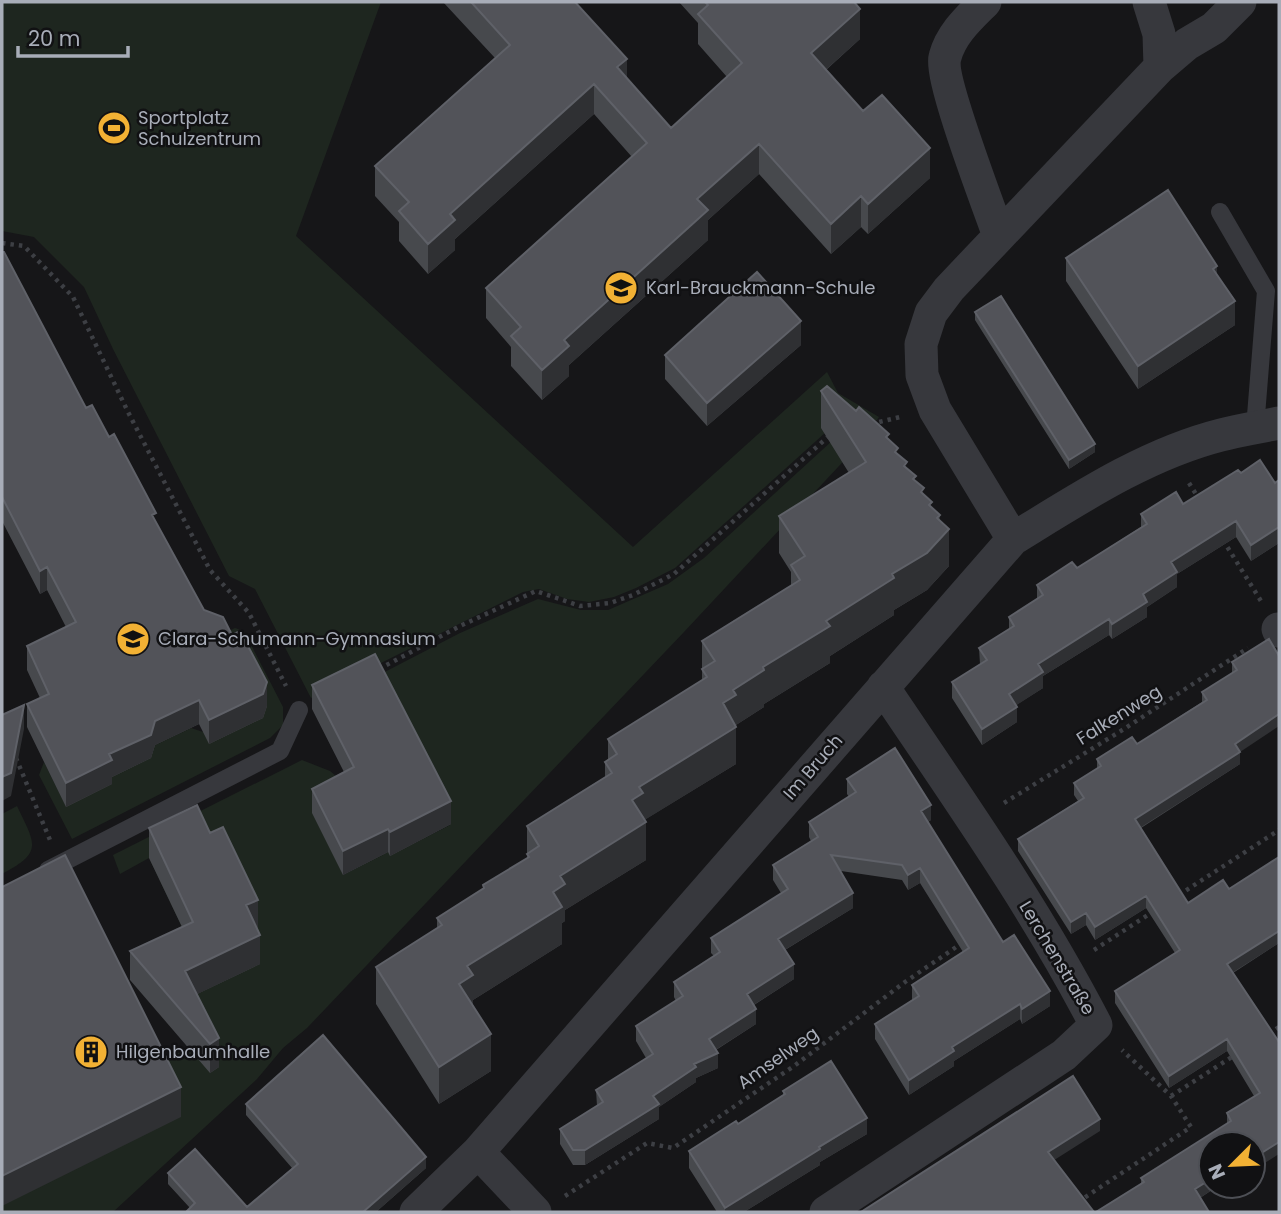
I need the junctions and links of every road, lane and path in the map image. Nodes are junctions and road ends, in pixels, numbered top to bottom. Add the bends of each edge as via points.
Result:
1 (985, 2) edge
2 (1149, 2) edge
3 (1240, 2) edge
4 (1160, 67) junction
5 (1220, 212) dead end
6 (999, 236) junction
7 (2, 243) edge
8 (935, 410) junction
9 (868, 425) edge
10 (1267, 426) edge
11 (842, 432) edge
12 (1170, 452) junction
13 (1199, 499) edge
14 (1220, 535) edge
15 (1013, 539) junction
16 (1279, 630) edge
17 (376, 671) edge
18 (883, 687) junction
19 (299, 710) joint
20 (13, 751) edge
21 (974, 821) junction
22 (1279, 830) edge
23 (60, 864) junction
24 (37, 876) edge
25 (1179, 895) edge
26 (1156, 910) edge
27 (970, 938) edge
28 (1067, 968) junction
29 (1096, 1025) junction
30 (1279, 1027) edge
31 (1258, 1041) edge
32 (1236, 1055) edge
33 (1171, 1096) junction
34 (478, 1152) junction
35 (548, 1205) edge
36 (1073, 1205) edge
37 (416, 1212) edge
38 (826, 1212) edge

1 - 6 street via 959,27 944,59 954,109
2 - 4 street via 1159,34
3 - 4 street via 1214,28
4 - 6 street
5 - 10 lane via 1266,292
6 - 8 street via 931,313 922,344 922,375
7 - 19 path via 24,246 73,297 210,570 249,613
8 - 9 path
8 - 15 street
10 - 12 street, Im Bruch via 1219,435
11 - 17 path via 829,436 674,574 610,603 580,606 536,591
12 - 13 path
12 - 15 street, Im Bruch via 1092,491
14 - 16 path
15 - 18 street, Im Bruch
16 - 21 path, Falkenweg
18 - 21 street, Lerchenstraße
18 - 34 street, Im Bruch
19 - 23 lane via 280,751
20 - 23 path
21 - 28 street, Lerchenstraße
22 - 25 path
23 - 24 lane
26 - 28 path
27 - 35 path, Amselweg via 673,1148 647,1143
28 - 29 street, Lerchenstraße
29 - 33 path
29 - 38 street, Lerchenstraße via 1064,1055
30 - 31 path
32 - 33 path
33 - 36 path via 1191,1128
34 - 35 street
34 - 37 street, Im Bruch

